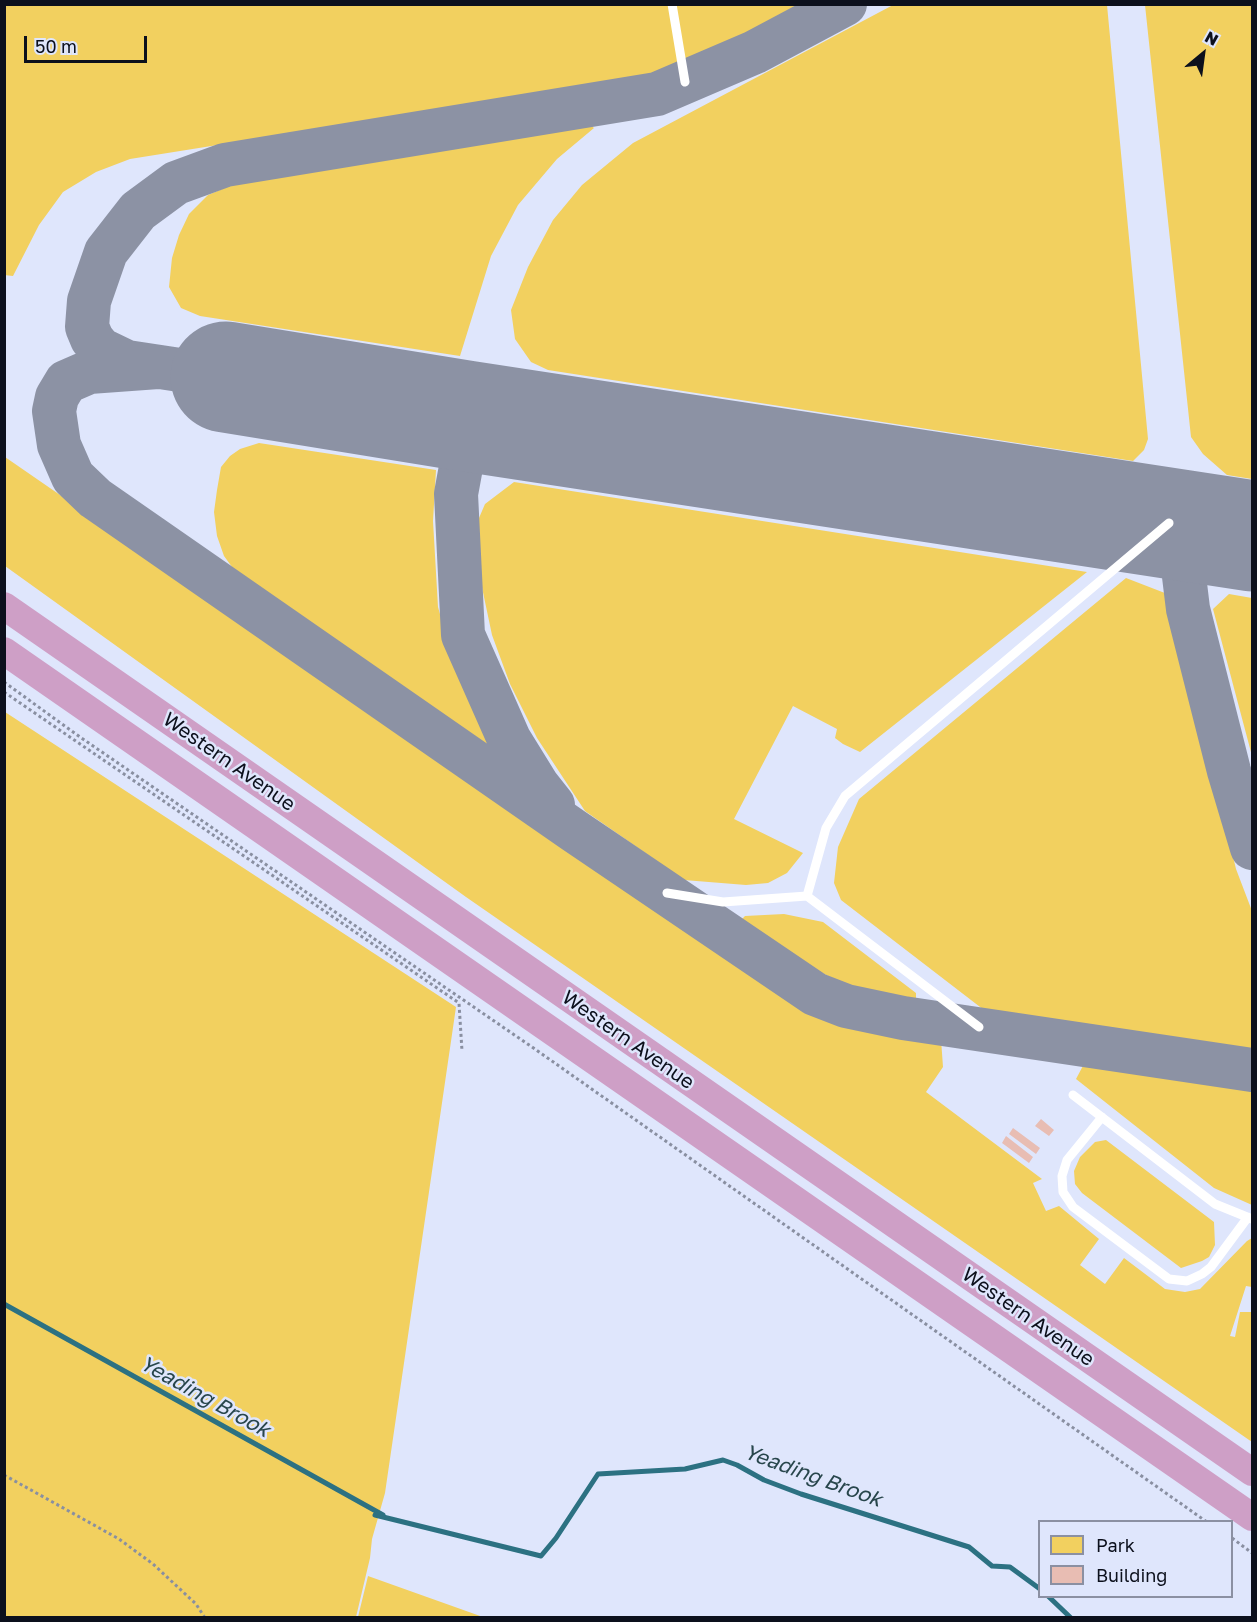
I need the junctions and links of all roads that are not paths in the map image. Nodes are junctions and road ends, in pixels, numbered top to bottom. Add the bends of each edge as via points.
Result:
1 (672, 4) edge
2 (685, 82) dead end
3 (1169, 523) dead end
4 (4, 606) edge
5 (4, 651) edge
6 (666, 893) dead end
7 (807, 896) junction
8 (979, 1028) dead end
9 (1073, 1095) dead end
10 (1102, 1117) junction
11 (1250, 1218) edge
12 (1252, 1472) edge
13 (1252, 1517) edge

1 - 2 lane
3 - 7 lane via 844,796 826,828
4 - 12 highway, Western Avenue
5 - 13 highway, Western Avenue
6 - 7 lane via 723,902
7 - 8 lane
9 - 10 lane
10 - 11 lane via 1215,1204
10 - 11 lane via 1067,1161 1063,1191 1073,1207 1169,1279 1187,1281 1202,1274

